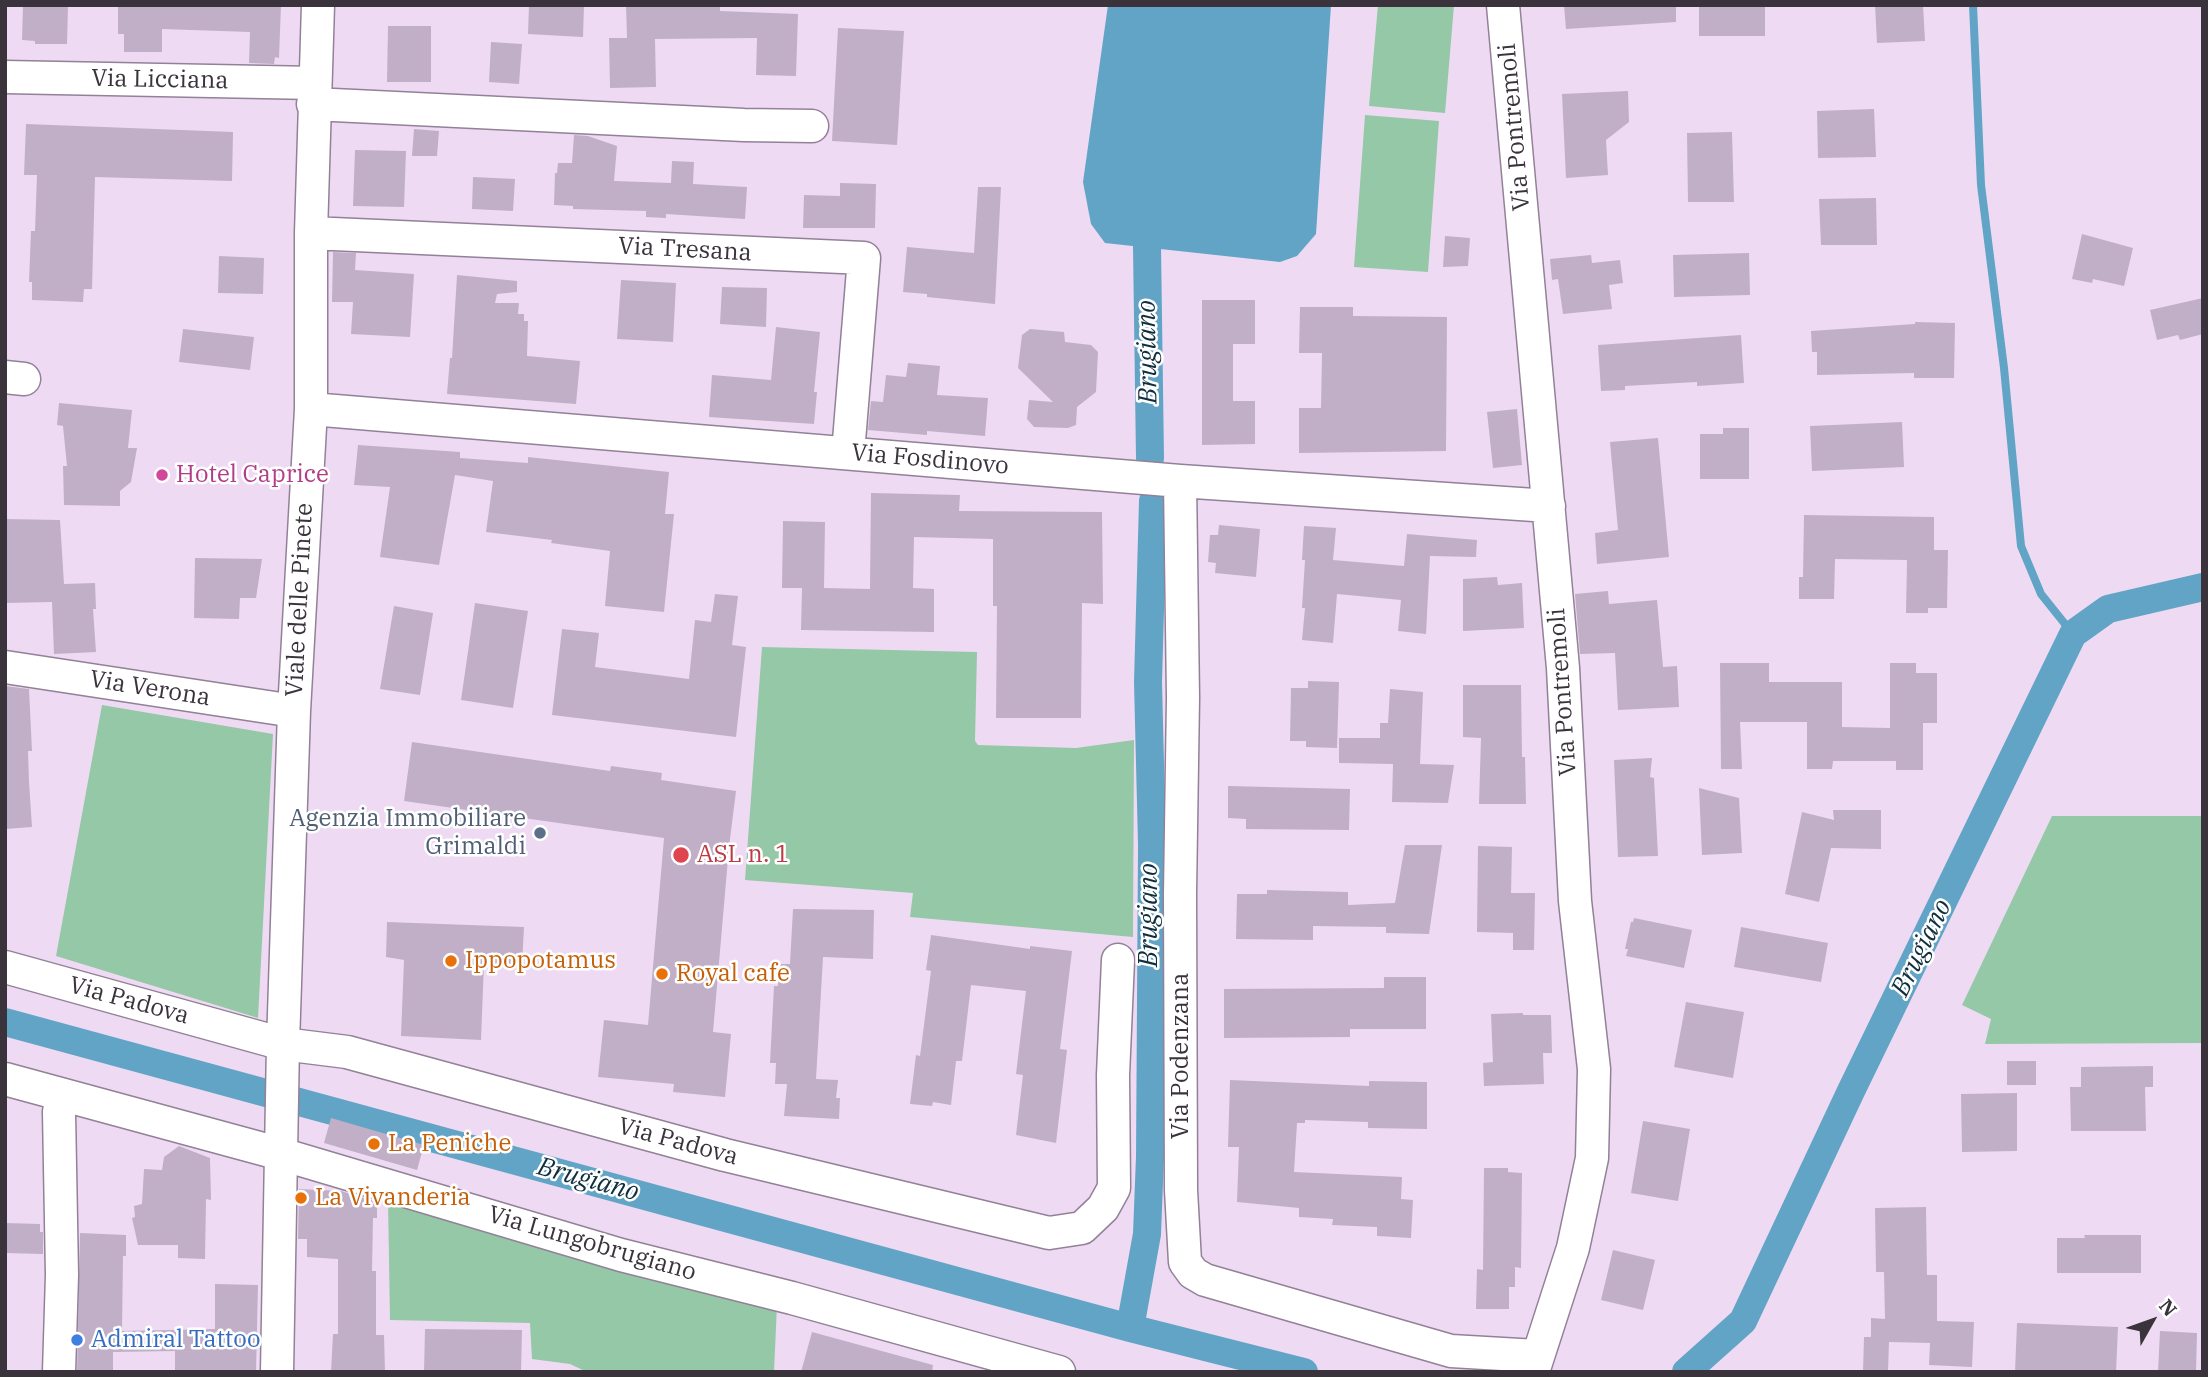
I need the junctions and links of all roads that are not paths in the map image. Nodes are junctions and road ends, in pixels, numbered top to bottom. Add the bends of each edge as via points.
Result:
1 (318, 5) edge
2 (1503, 5) edge
3 (5, 76) edge
4 (314, 93) junction
5 (812, 126) dead end
6 (310, 233) junction
7 (311, 410) junction
8 (848, 453) junction
9 (1180, 481) junction
10 (1549, 506) junction
11 (5, 667) edge
12 (294, 711) junction
13 (1118, 960) dead end
14 (5, 967) edge
15 (282, 1047) junction
16 (5, 1079) edge
17 (62, 1095) junction
18 (282, 1147) junction
19 (1535, 1364) edge
20 (59, 1372) edge
21 (277, 1372) edge
22 (1059, 1372) edge

1 - 4 street, Viale delle Pinete
2 - 10 street, Via Pontremoli
3 - 4 street, Via Licciana
4 - 5 street, Via Licciana
4 - 6 street, Viale delle Pinete
6 - 7 street, Viale delle Pinete
6 - 8 street, Via Tresana via 864,258
7 - 8 street, Via Fosdinovo
7 - 12 street, Viale delle Pinete
8 - 9 street, Via Fosdinovo
9 - 10 street, Via Fosdinovo
9 - 19 street, Via Podenzana via 1181,1189 1185,1262 1205,1280 1451,1351
10 - 19 street, Via Pontremoli via 1575,901 1594,1082 1592,1158 1573,1248
11 - 12 street, Via Verona
12 - 15 street, Viale delle Pinete
13 - 15 street, Via Padova via 1114,1188 1103,1208 1082,1228 1049,1233 725,1156 347,1052
14 - 15 street, Via Padova
15 - 18 street, Viale delle Pinete
16 - 17 street, Via Lungobrugiano
17 - 18 street, Via Lungobrugiano
17 - 20 street
18 - 21 street, Viale delle Pinete
18 - 22 street, Via Lungobrugiano via 621,1255

